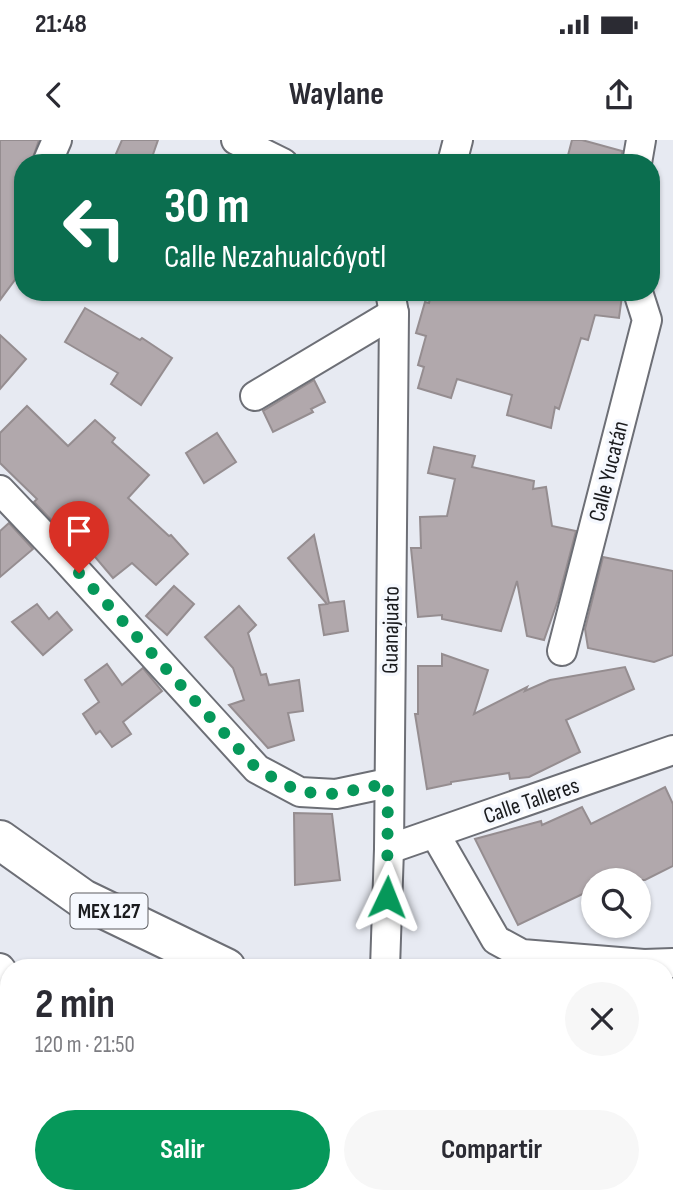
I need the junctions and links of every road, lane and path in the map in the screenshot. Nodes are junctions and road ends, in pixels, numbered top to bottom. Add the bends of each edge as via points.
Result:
1 (236, 140) edge
2 (265, 154) edge
3 (642, 301) edge
4 (392, 303) edge
5 (255, 396) dead end
6 (0, 491) edge
7 (562, 650) dead end
8 (673, 750) edge
9 (388, 783) junction
10 (435, 834) junction
11 (0, 839) edge
12 (389, 849) junction
13 (207, 959) edge
14 (385, 959) edge
15 (583, 959) edge

1 - 2 street
3 - 7 street, Calle Yucatán via 647,320
4 - 5 street
4 - 9 street, Guanajuato
6 - 9 street via 257,769 300,792 336,794
8 - 10 street, Calle Talleres
9 - 12 street, Guanajuato
10 - 12 street, Calle Talleres
10 - 15 street via 496,940 522,954
11 - 13 main road, MEX 127 via 83,899
12 - 14 street, Guanajuato

